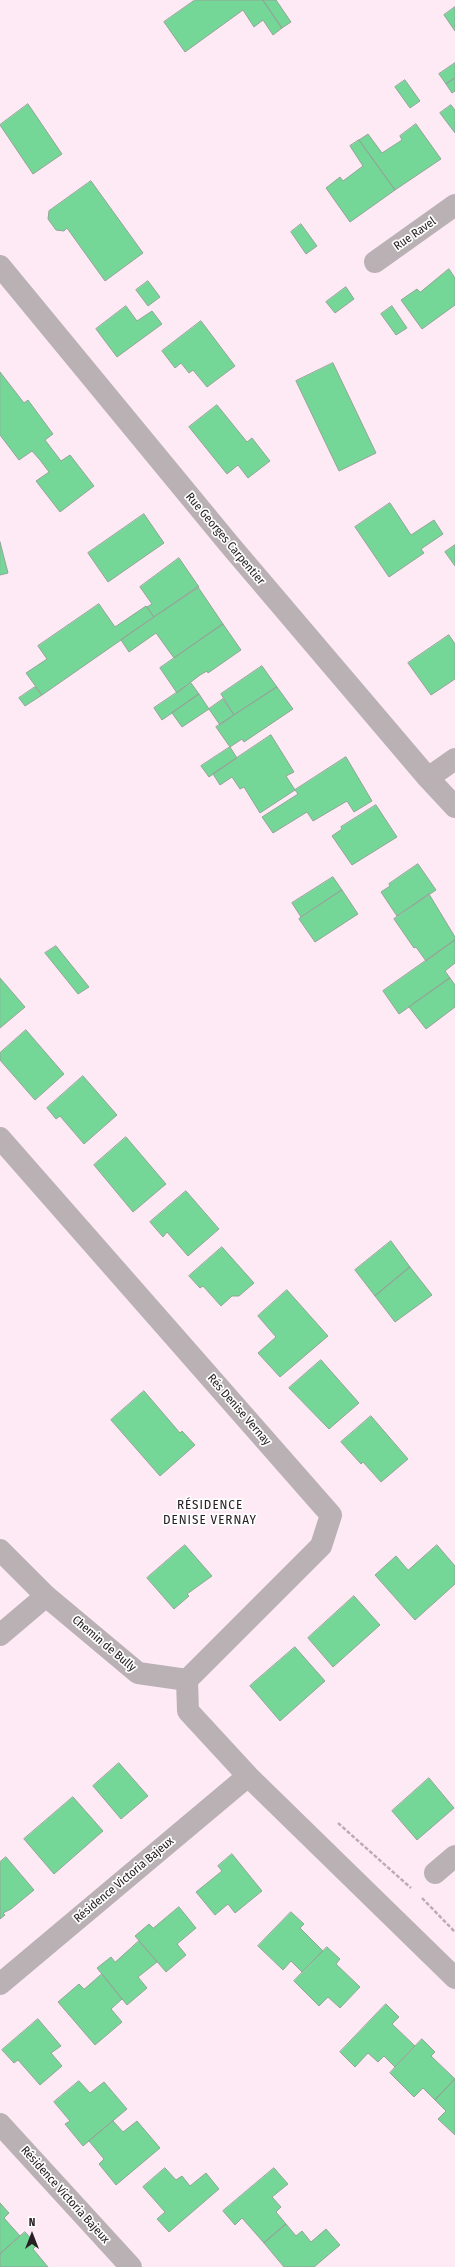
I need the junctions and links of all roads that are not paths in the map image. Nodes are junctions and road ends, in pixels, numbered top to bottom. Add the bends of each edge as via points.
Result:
1 (455, 205) edge
2 (375, 262) dead end
3 (0, 266) edge
4 (455, 759) edge
5 (428, 778) junction
6 (455, 807) edge
7 (0, 1138) edge
8 (0, 1550) edge
9 (46, 1596) junction
10 (0, 1635) edge
11 (187, 1680) junction
12 (248, 1776) junction
13 (455, 1856) edge
14 (435, 1873) dead end
15 (455, 1978) edge
16 (0, 1984) edge
17 (0, 2124) edge
18 (131, 2267) edge

1 - 2 street, Rue Ravel
3 - 5 street, Rue Georges Carpentier via 224,538
4 - 5 street
5 - 6 street, Rue Georges Carpentier
7 - 11 street, Rés Denise Vernay via 331,1515 321,1546
8 - 9 street, Chemin de Bully
9 - 10 street
9 - 11 street, Chemin de Bully via 138,1673
11 - 12 street via 188,1711
12 - 15 street
12 - 16 street, Résidence Victoria Bajeux
13 - 14 street
17 - 18 street, Résidence Victoria Bajeux

